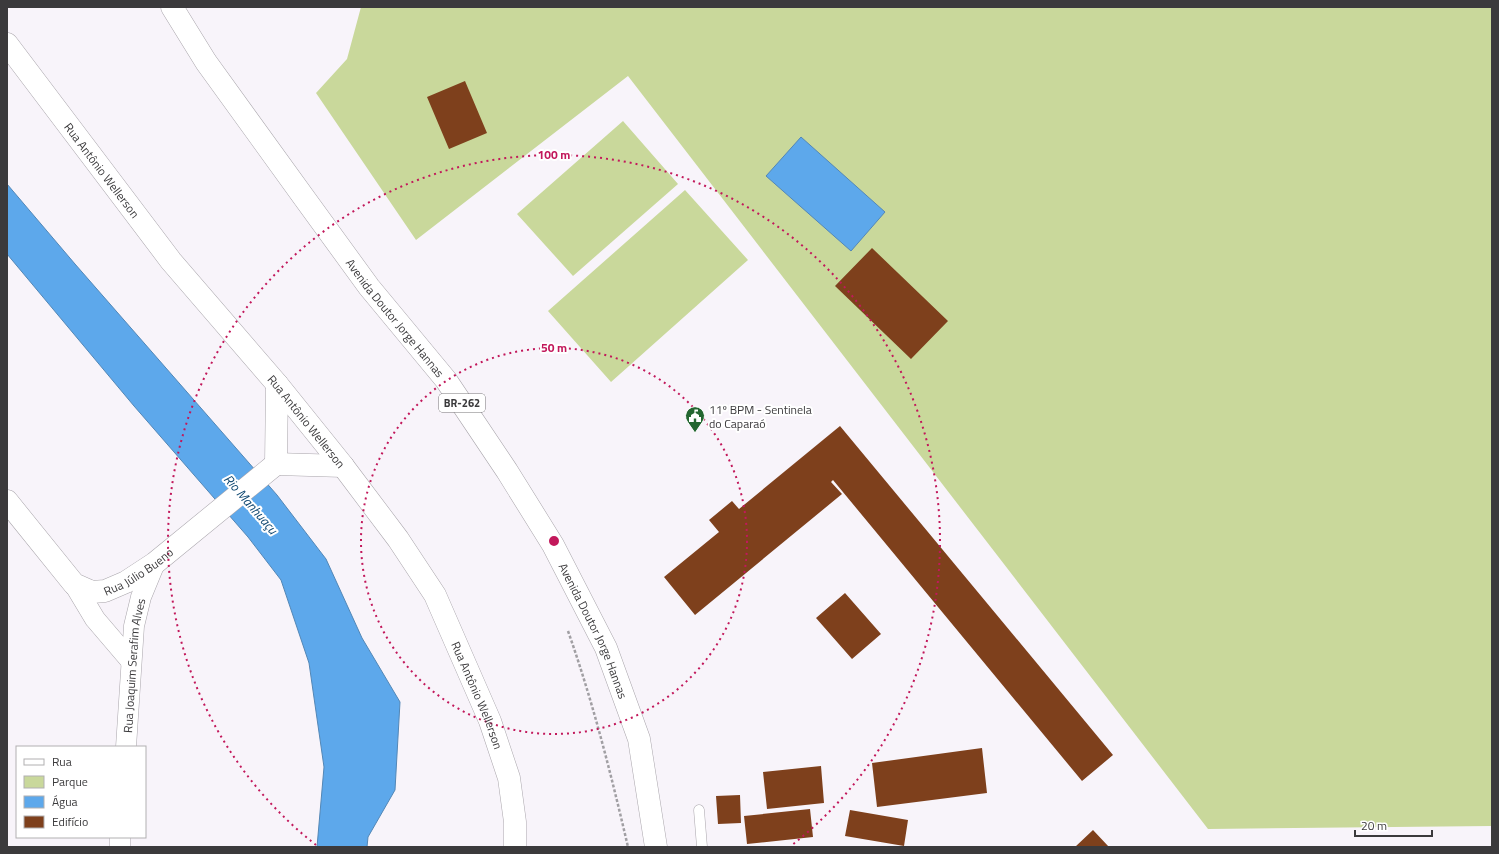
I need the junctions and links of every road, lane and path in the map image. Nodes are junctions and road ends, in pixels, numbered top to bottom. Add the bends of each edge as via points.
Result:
1 (172, 7) edge
2 (7, 44) edge
3 (277, 384) junction
4 (343, 466) junction
5 (272, 467) junction
6 (7, 501) edge
7 (155, 563) junction
8 (74, 584) junction
9 (565, 624) dead end
10 (130, 660) junction
11 (126, 746) edge
12 (699, 810) dead end
13 (515, 847) edge
14 (628, 847) edge
15 (656, 847) edge
16 (702, 847) edge

1 - 15 main road, Avenida Doutor Jorge Hannas / BR-262 via 206,62 369,287 446,380 507,471 552,545 606,648 639,739
2 - 3 main road, Rua Antônio Wellerson via 171,261
3 - 4 main road, Rua Antônio Wellerson
3 - 5 main road
4 - 5 main road
4 - 13 main road, Rua Antônio Wellerson via 398,539 431,589 460,651 490,721 508,778 515,822
5 - 7 main road, Rua Júlio Bueno
6 - 8 main road, Rua Júlio Bueno
7 - 8 main road, Rua Júlio Bueno via 126,582 105,591 92,592
7 - 10 street, Rua Joaquim Serafim Alves via 134,626
8 - 10 street, Rua Júlio Bueno via 95,619
9 - 14 path via 583,673
10 - 11 street, Rua Joaquim Serafim Alves
12 - 16 lane

